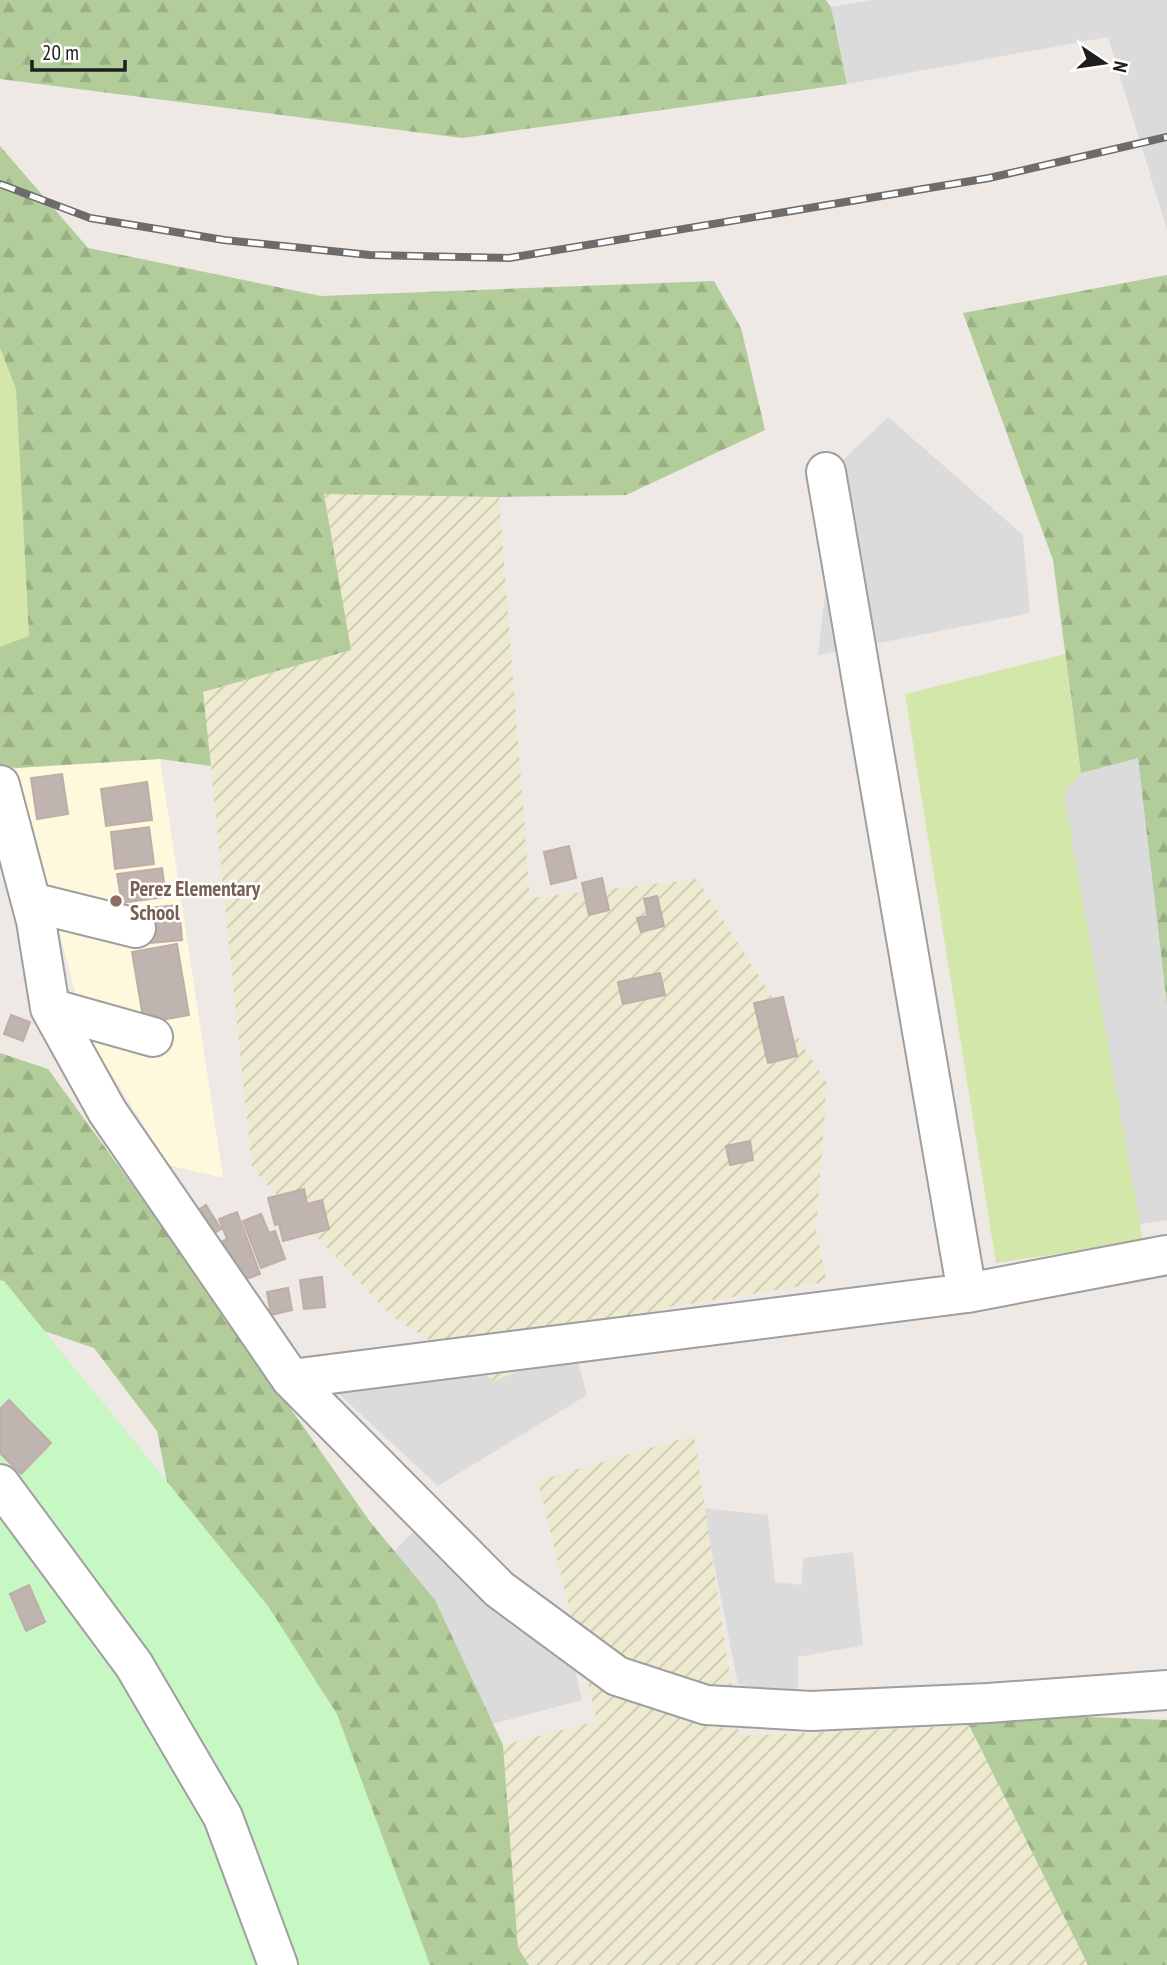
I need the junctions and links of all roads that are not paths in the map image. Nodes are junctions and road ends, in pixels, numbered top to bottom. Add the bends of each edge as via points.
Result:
1 (826, 471) dead end
2 (0, 785) edge
3 (31, 902) junction
4 (136, 928) dead end
5 (50, 1008) junction
6 (153, 1037) dead end
7 (1167, 1255) edge
8 (967, 1293) junction
9 (291, 1379) junction
10 (0, 1484) edge
11 (1167, 1690) edge
12 (278, 1965) edge

1 - 8 street
2 - 3 street
3 - 4 street
3 - 5 street
5 - 6 street
5 - 9 street via 107,1111
7 - 8 street
8 - 9 street
9 - 11 street via 499,1589 617,1676 706,1705 811,1711
10 - 12 street via 135,1665 196,1770 223,1817

